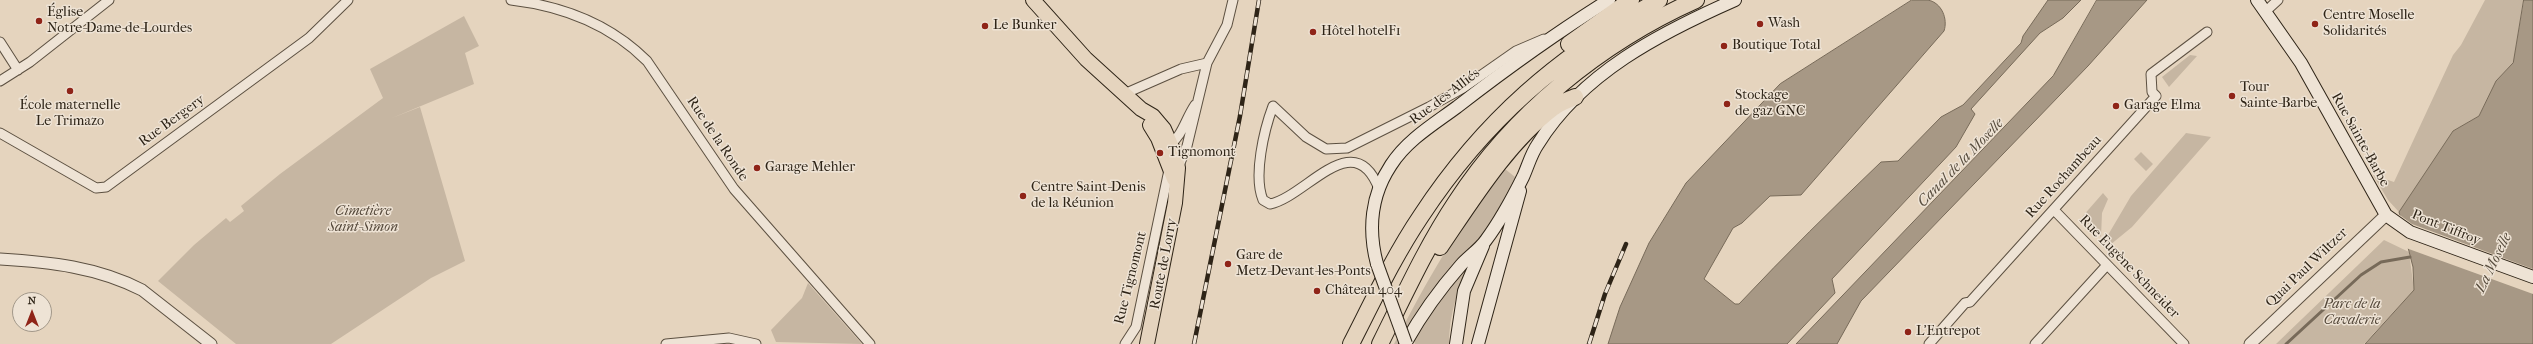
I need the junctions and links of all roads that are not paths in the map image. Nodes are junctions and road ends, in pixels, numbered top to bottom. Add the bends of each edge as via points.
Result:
1 (109, 0) edge
2 (348, 0) edge
3 (511, 0) edge
4 (1033, 0) edge
5 (1233, 0) edge
6 (1609, 0) edge
7 (1631, 0) edge
8 (1659, 0) edge
9 (1696, 0) edge
10 (1735, 0) edge
11 (2256, 0) edge
12 (2278, 0) edge
13 (2266, 11) junction
14 (1558, 32) junction
15 (2207, 32) dead end
16 (0, 42) edge
17 (1207, 63) junction
18 (18, 70) junction
19 (0, 81) edge
20 (1124, 94) junction
21 (1575, 97) junction
22 (1198, 100) junction
23 (0, 133) edge
24 (1474, 147) junction
25 (1168, 148) junction
26 (1174, 174) junction
27 (1523, 176) junction
28 (1379, 189) junction
29 (2054, 210) junction
30 (2390, 218) junction
31 (1485, 242) junction
32 (0, 259) edge
33 (2107, 265) junction
34 (2533, 277) edge
35 (1402, 298) junction
36 (211, 344) edge
37 (666, 344) edge
38 (756, 344) edge
39 (870, 344) edge
40 (1126, 344) edge
41 (1147, 344) edge
42 (1351, 344) edge
43 (1380, 344) edge
44 (1405, 344) edge
45 (1456, 344) edge
46 (1478, 344) edge
47 (1929, 344) edge
48 (2035, 344) edge
49 (2184, 344) edge
50 (2250, 344) edge

1 - 18 street
2 - 23 street, Rue Bergery via 308,38 106,187 96,188
3 - 39 street, Rue de la Ronde via 545,4 570,12 629,44 646,61 734,189
4 - 20 main road, Route de Lorry via 1078,51
5 - 17 street, Rue Tignomont via 1227,25
6 - 14 main road, Rue des Alliés
7 - 24 highway via 1549,59 1516,88 1499,107
8 - 24 highway via 1614,25 1567,58 1528,90
9 - 35 highway via 1655,20 1592,61 1563,83 1514,129 1476,173 1456,202
10 - 21 main road via 1684,22 1621,60
11 - 13 main road, Rue Sainte-Barbe
12 - 13 street
13 - 30 main road, Rue Sainte-Barbe via 2274,27 2300,63
14 - 28 main road, Rue des Alliés via 1408,144 1391,164
14 - 28 street via 1516,50 1463,88 1347,148 1326,149 1306,137 1273,106 1267,121 1258,178 1263,200 1270,204 1284,200 1326,170 1344,163 1358,164 1368,169
15 - 29 street, Rue Rochambeau via 2151,74 2152,92 2156,96
16 - 18 street
17 - 20 street via 1181,68
17 - 22 street, Rue Tignomont
18 - 19 street
20 - 25 main road, Route de Lorry via 1141,109 1154,116 1164,130
21 - 27 main road via 1536,146
21 - 35 highway via 1554,107 1497,167 1436,252 1419,282
22 - 25 street via 1185,121 1181,135
22 - 26 street, Rue Tignomont via 1184,158
24 - 42 highway via 1421,217
25 - 26 main road, Route de Lorry
26 - 40 street, Rue Tignomont via 1136,327
26 - 41 main road, Route de Lorry via 1175,203
27 - 31 main road
27 - 46 main road via 1518,205
28 - 44 main road, Rue des Alliés, bridge via 1373,209 1372,232 1378,264
29 - 33 street, Rue Eugène Schneider
29 - 47 street, Rue Rochambeau
30 - 34 main road, Pont Tiffroy via 2410,232
30 - 50 street, Quai Paul Wiltzer
31 - 44 main road via 1441,288 1419,318
31 - 45 main road via 1464,291
32 - 36 street via 50,262 78,267 130,284 142,290
33 - 48 street
33 - 49 street, Rue Eugène Schneider
35 - 43 highway
37 - 38 street via 729,338

